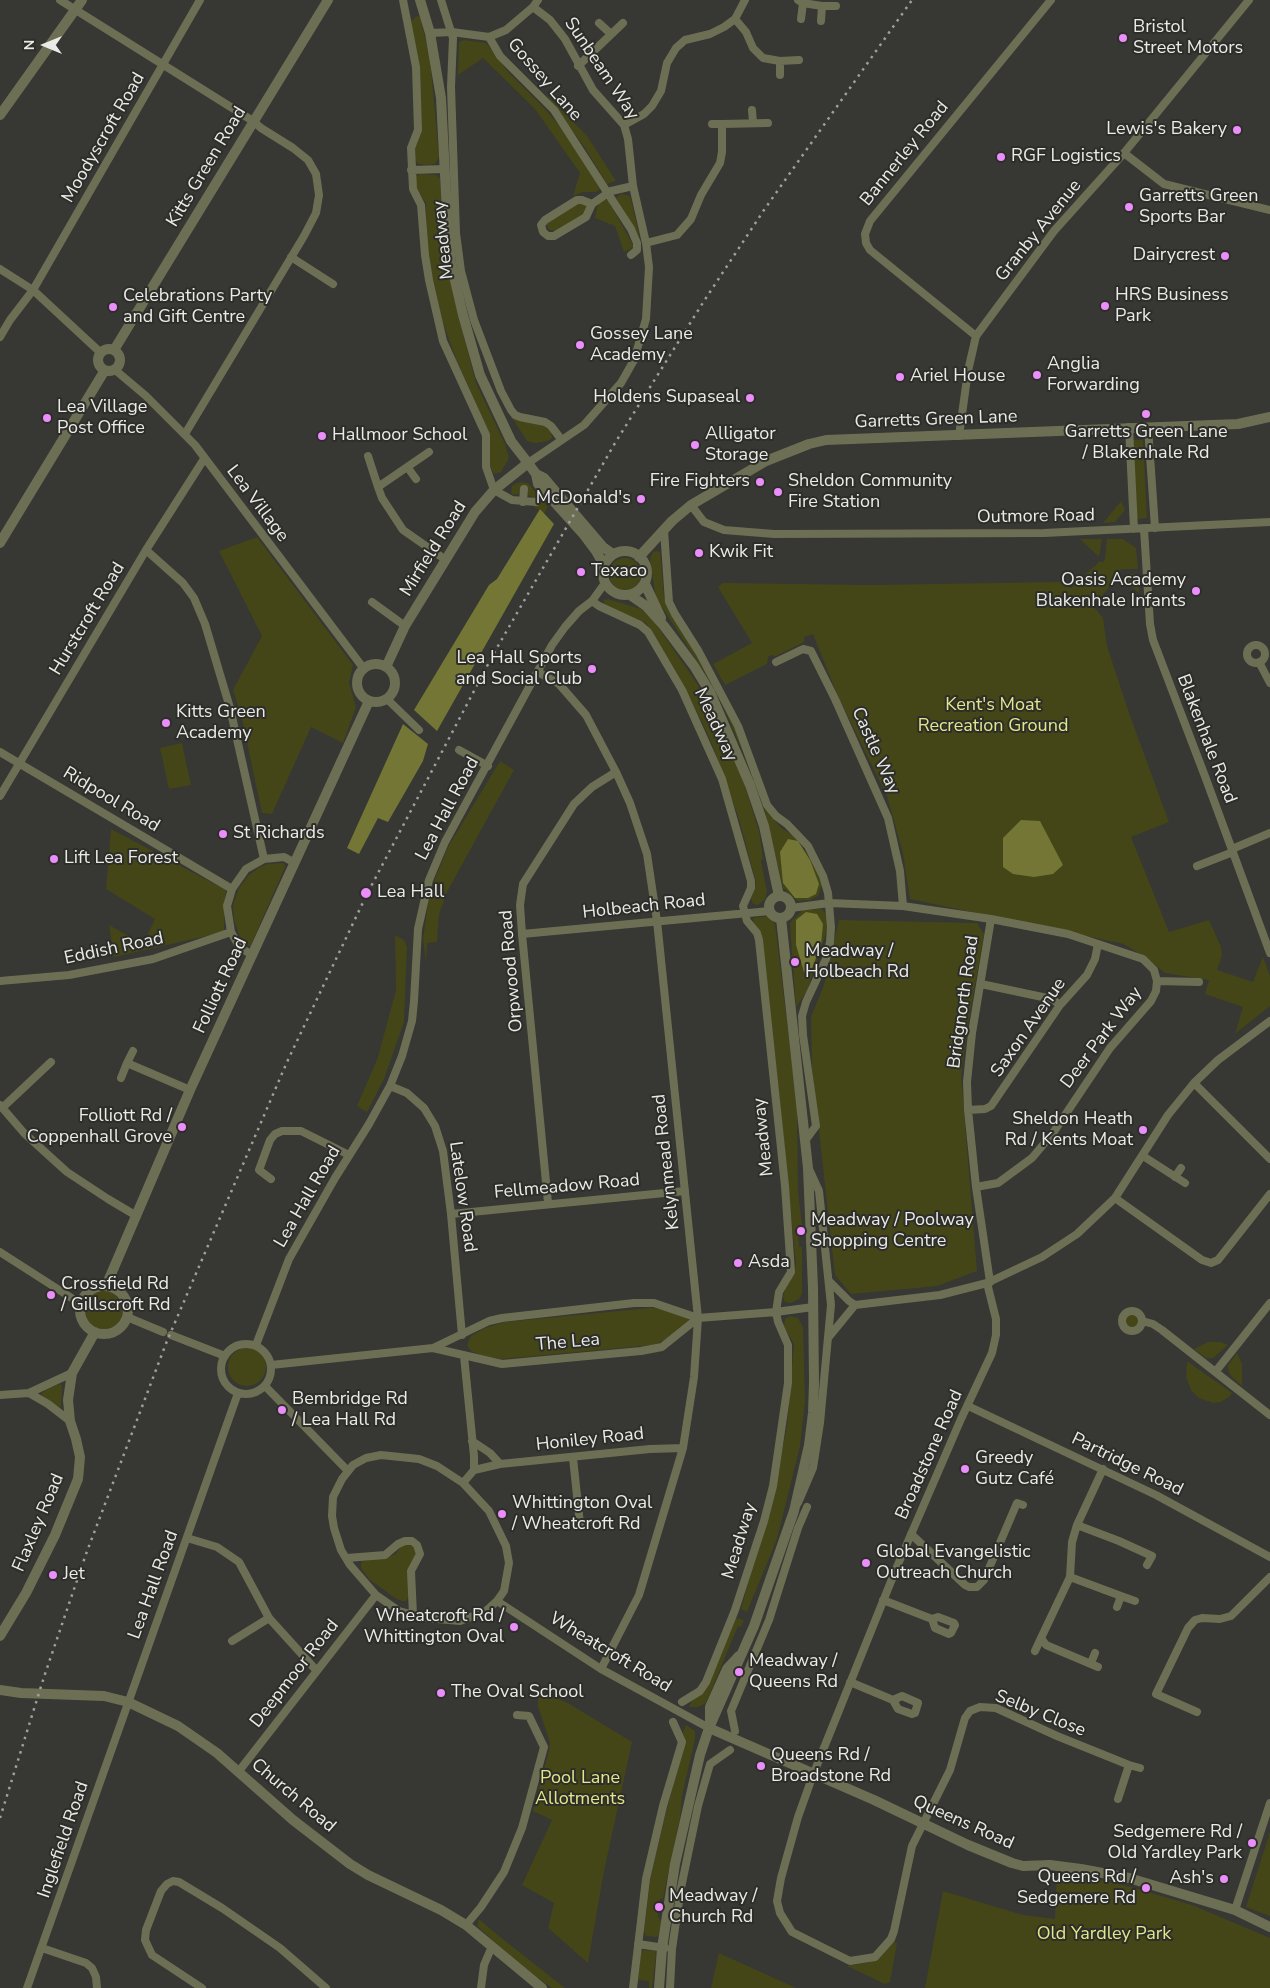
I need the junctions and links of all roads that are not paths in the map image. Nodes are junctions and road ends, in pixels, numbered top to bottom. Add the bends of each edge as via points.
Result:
1 (60, 0) edge
2 (82, 0) edge
3 (200, 0) edge
4 (328, 0) edge
5 (403, 0) edge
6 (420, 0) edge
7 (441, 0) edge
8 (745, 0) edge
9 (1051, 0) edge
10 (1249, 0) edge
11 (801, 1) edge
12 (536, 3) edge
13 (822, 6) junction
14 (836, 6) dead end
15 (76, 11) junction
16 (735, 19) junction
17 (801, 19) dead end
18 (821, 21) dead end
19 (599, 23) dead end
20 (623, 23) dead end
21 (452, 32) junction
22 (430, 33) junction
23 (611, 34) junction
24 (489, 37) junction
25 (799, 60) dead end
26 (780, 61) junction
27 (163, 66) junction
28 (578, 66) junction
29 (780, 75) dead end
30 (752, 110) dead end
31 (0, 114) edge
32 (253, 121) junction
33 (753, 123) junction
34 (768, 123) dead end
35 (712, 124) dead end
36 (722, 124) junction
37 (624, 125) junction
38 (1124, 153) junction
39 (445, 169) junction
40 (411, 170) junction
41 (632, 186) junction
42 (608, 192) junction
43 (592, 204) junction
44 (1270, 210) edge
45 (646, 243) junction
46 (631, 255) dead end
47 (291, 257) junction
48 (0, 269) edge
49 (334, 284) dead end
50 (33, 290) junction
51 (976, 336) junction
52 (0, 337) edge
53 (114, 350) junction
54 (101, 353) junction
55 (109, 370) junction
56 (1270, 417) edge
57 (1129, 427) junction
58 (1148, 427) junction
59 (185, 434) junction
60 (959, 436) junction
61 (561, 439) junction
62 (429, 452) dead end
63 (368, 456) dead end
64 (204, 459) junction
65 (528, 463) junction
66 (408, 468) junction
67 (416, 479) dead end
68 (378, 487) junction
69 (494, 490) junction
70 (524, 490) dead end
71 (523, 502) junction
72 (536, 502) dead end
73 (692, 505) junction
74 (1270, 522) edge
75 (1155, 528) junction
76 (1134, 529) junction
77 (1144, 529) junction
78 (664, 530) junction
79 (586, 533) junction
80 (0, 543) edge
81 (146, 550) junction
82 (613, 554) junction
83 (639, 557) junction
84 (446, 560) junction
85 (604, 565) junction
86 (606, 583) junction
87 (645, 584) junction
88 (630, 595) junction
89 (592, 601) junction
90 (372, 602) dead end
91 (405, 626) junction
92 (664, 626) junction
93 (776, 662) dead end
94 (1259, 662) dead end
95 (386, 667) junction
96 (364, 669) junction
97 (538, 672) junction
98 (1270, 683) edge
99 (387, 699) junction
100 (369, 701) junction
101 (419, 730) dead end
102 (459, 750) dead end
103 (0, 752) edge
104 (19, 763) junction
105 (488, 766) junction
106 (616, 772) junction
107 (0, 796) edge
108 (1270, 833) edge
109 (1232, 851) junction
110 (264, 859) junction
111 (295, 863) junction
112 (1197, 866) dead end
113 (232, 889) junction
114 (779, 896) junction
115 (829, 903) junction
116 (903, 906) junction
117 (791, 908) junction
118 (770, 911) junction
119 (744, 912) junction
120 (781, 918) junction
121 (991, 919) junction
122 (658, 921) junction
123 (231, 932) junction
124 (522, 934) junction
125 (1098, 944) junction
126 (1270, 953) edge
127 (253, 955) junction
128 (0, 981) edge
129 (1157, 981) junction
130 (1199, 982) dead end
131 (981, 984) junction
132 (1060, 1005) junction
133 (1270, 1020) edge
134 (132, 1051) dead end
135 (51, 1062) dead end
136 (127, 1063) junction
137 (121, 1078) dead end
138 (1194, 1083) junction
139 (390, 1086) junction
140 (190, 1090) junction
141 (1, 1107) edge
142 (968, 1110) junction
143 (805, 1141) junction
144 (349, 1155) junction
145 (1143, 1156) junction
146 (1270, 1159) edge
147 (808, 1168) junction
148 (1181, 1168) dead end
149 (1175, 1177) junction
150 (271, 1179) dead end
151 (1185, 1184) dead end
152 (976, 1186) junction
153 (685, 1191) junction
154 (1270, 1194) edge
155 (1115, 1198) junction
156 (548, 1203) junction
157 (135, 1214) junction
158 (451, 1214) junction
159 (0, 1252) edge
160 (829, 1281) junction
161 (989, 1282) junction
162 (106, 1286) junction
163 (1270, 1303) edge
164 (81, 1304) junction
165 (855, 1305) junction
166 (813, 1307) junction
167 (776, 1312) junction
168 (127, 1317) junction
169 (698, 1318) junction
170 (1142, 1321) dead end
171 (95, 1332) junction
172 (163, 1332) dead end
173 (462, 1335) junction
174 (171, 1336) dead end
175 (828, 1338) junction
176 (256, 1345) junction
177 (433, 1348) junction
178 (225, 1356) junction
179 (464, 1356) junction
180 (271, 1365) junction
181 (1216, 1371) junction
182 (72, 1373) junction
183 (265, 1386) junction
184 (238, 1392) junction
185 (29, 1393) junction
186 (0, 1395) edge
187 (968, 1406) junction
188 (1270, 1415) edge
189 (70, 1421) junction
190 (472, 1440) junction
191 (683, 1448) junction
192 (572, 1458) junction
193 (500, 1464) junction
194 (474, 1470) junction
195 (1103, 1470) junction
196 (348, 1472) junction
197 (463, 1483) junction
198 (1023, 1506) dead end
199 (807, 1507) dead end
200 (794, 1520) junction
201 (580, 1524) dead end
202 (1076, 1525) junction
203 (911, 1534) junction
204 (187, 1538) junction
205 (1270, 1556) edge
206 (346, 1558) junction
207 (1147, 1565) dead end
208 (1070, 1577) junction
209 (1270, 1577) edge
210 (376, 1595) junction
211 (1121, 1596) junction
212 (883, 1600) junction
213 (497, 1601) junction
214 (1135, 1601) dead end
215 (1117, 1607) dead end
216 (413, 1615) junction
217 (268, 1618) junction
218 (932, 1619) dead end
219 (0, 1636) edge
220 (1041, 1638) junction
221 (232, 1641) dead end
222 (1034, 1651) dead end
223 (1095, 1653) dead end
224 (742, 1655) junction
225 (751, 1664) junction
226 (601, 1669) junction
227 (316, 1670) junction
228 (850, 1682) junction
229 (0, 1690) edge
230 (894, 1700) dead end
231 (128, 1702) junction
232 (682, 1702) dead end
233 (1197, 1712) dead end
234 (517, 1715) dead end
235 (673, 1722) dead end
236 (710, 1728) junction
237 (735, 1731) dead end
238 (730, 1750) dead end
239 (1129, 1765) junction
240 (1140, 1768) dead end
241 (239, 1771) junction
242 (813, 1775) junction
243 (1118, 1799) dead end
244 (1270, 1803) edge
245 (694, 1805) junction
246 (924, 1823) junction
247 (1235, 1910) junction
248 (466, 1924) junction
249 (1270, 1928) edge
250 (638, 1944) junction
251 (42, 1948) junction
252 (667, 1948) junction
253 (493, 1949) junction
254 (190, 1985) edge
255 (27, 1988) edge
256 (97, 1988) edge
257 (202, 1988) edge
258 (326, 1988) edge
259 (482, 1988) edge
260 (542, 1988) edge
261 (633, 1988) edge
262 (659, 1988) edge
263 (670, 1988) edge

1 - 15 street
2 - 15 street
3 - 27 street, Moodyscroft Road
4 - 32 street, Kitts Green Road
5 - 40 street, Meadway via 416,67 418,130 411,148
6 - 22 street, Meadway
7 - 21 street, Meadway
8 - 16 street
9 - 51 street, Bannerley Road via 870,221 865,234 870,250
10 - 38 street, Granby Avenue
11 - 13 street
11 - 17 street
12 - 24 street via 506,30
12 - 28 street, Sunbeam Way via 565,40
13 - 14 street
13 - 18 street
15 - 27 street
15 - 31 street
16 - 26 street via 757,54
16 - 37 street via 710,34 685,40 676,48 667,63 661,92 652,106
19 - 23 street
20 - 23 street
21 - 22 street, Gossey Lane
21 - 24 street, Gossey Lane
21 - 61 street, Meadway via 456,233 461,271 474,320 511,410 520,417 545,422
22 - 39 street, Meadway via 441,98
23 - 28 street
24 - 42 street, Gossey Lane via 500,56 554,110
25 - 26 street
26 - 29 street
27 - 32 street
27 - 50 street, Moodyscroft Road
28 - 37 street, Sunbeam Way
30 - 33 street
32 - 47 street via 294,148 308,160 316,174 320,195 316,212
32 - 53 street, Kitts Green Road
33 - 34 street
33 - 36 street
35 - 36 street
36 - 45 street via 720,163 691,220 677,234
37 - 41 street, Sunbeam Way
38 - 44 street via 1164,184
38 - 51 street, Granby Avenue via 1054,231
39 - 40 street
39 - 65 street, Meadway via 450,248 463,315 480,376 511,441
40 - 69 street, Meadway via 413,189 422,205 425,256 443,341 486,435 486,466
41 - 42 street
41 - 45 street
42 - 43 street
42 - 46 street, Gossey Lane via 631,229 637,250
43 - 43 street via 586,217 554,236 543,232 541,225 545,220 577,200
45 - 61 street via 649,267 646,319 634,360 609,398 584,425
47 - 49 street
47 - 59 street
48 - 50 street
50 - 52 street, Moodyscroft Road
50 - 54 street
51 - 60 street, Granby Avenue
53 - 54 street via 107,349
53 - 55 street via 120,356
54 - 55 street via 99,366
55 - 59 street, Lea Village
55 - 80 street
56 - 58 street, Garretts Green Lane via 1238,424
57 - 58 street, Garretts Green Lane
57 - 60 street, Garretts Green Lane
57 - 76 street
58 - 75 street
59 - 64 street, Lea Village
60 - 73 street, Garretts Green Lane via 826,440 809,444 766,461
61 - 65 street
62 - 66 street
63 - 68 street
64 - 81 street, Hurstcroft Road
64 - 96 street, Lea Village
65 - 69 street, Mirfield Road
65 - 79 street, Meadway via 538,484
66 - 67 street
66 - 68 street
68 - 84 street via 403,530
69 - 71 street
69 - 84 street, Mirfield Road via 475,512
70 - 71 street
71 - 72 street
73 - 76 street, Outmore Road via 704,522 724,530 774,534 1044,533
73 - 78 street, Garretts Green Lane
74 - 75 street, Outmore Road
75 - 77 street, Outmore Road
76 - 77 street, Outmore Road
77 - 109 street, Blakenhale Road via 1153,640
78 - 83 street, Garretts Green Lane
78 - 115 street, Meadway via 669,602 738,726 767,805 808,846 823,876
79 - 82 street, Meadway
79 - 85 street, Meadway
81 - 104 street, Hurstcroft Road
81 - 110 street via 183,582 205,624 230,708
82 - 83 street via 627,552
82 - 85 street
83 - 87 street via 646,571
84 - 91 street, Mirfield Road
85 - 86 street
86 - 88 street via 615,592
86 - 89 street, Lea Hall Road
87 - 88 street
87 - 92 street, Meadway
88 - 92 street, Meadway via 646,606
89 - 97 street, Lea Hall Road via 565,627
89 - 119 street, Meadway via 648,632 682,690 722,778 736,824 751,881
90 - 91 street
91 - 95 street, Mirfield Road
92 - 114 street, Meadway via 710,692 739,756 764,826
93 - 116 street, Castle Way via 803,649 811,651 888,818 900,871
94 - 98 street
95 - 96 street via 374,664
95 - 99 street via 393,675 395,686
96 - 100 street via 358,686
97 - 105 street, Lea Hall Road
97 - 106 street, Kelynmead Road via 558,684 574,701 593,727
99 - 100 street
99 - 101 street
100 - 111 street, Folliott Road
102 - 105 street
103 - 104 street, Ridpool Road
104 - 107 street, Hurstcroft Road
104 - 113 street, Ridpool Road
105 - 139 street, Lea Hall Road via 445,842 429,880 418,928 412,1021
106 - 122 street, Kelynmead Road via 647,854
106 - 124 street, Orpwood Road via 592,787 574,804 523,884 520,905
108 - 109 street
109 - 112 street
109 - 126 street, Blakenhale Road
110 - 111 street via 284,857
110 - 113 street via 246,869
111 - 127 street, Folliott Road
113 - 123 street via 227,906
114 - 117 street via 785,897
114 - 118 street via 771,902
115 - 116 street, Bridgnorth Road
115 - 117 street, Bridgnorth Road
115 - 143 street, Meadway via 830,942 826,959 802,1016 816,1126
116 - 121 street, Bridgnorth Road
117 - 120 street via 786,917
118 - 119 street, Holbeach Road
118 - 120 street
119 - 122 street, Holbeach Road
119 - 167 street, Meadway via 759,940 785,1186 791,1272 779,1292
120 - 143 street
121 - 125 street, Deer Park Way via 1068,934
121 - 131 street, Bridgnorth Road
122 - 124 street, Holbeach Road
122 - 153 street, Kelynmead Road
123 - 127 street via 240,948
123 - 128 street, Eddish Road via 153,959 69,975
124 - 156 street, Orpwood Road
125 - 129 street, Deer Park Way via 1143,959 1154,970
125 - 132 street, Saxon Avenue via 1087,974
127 - 140 street, Folliott Road
129 - 130 street
129 - 152 street, Deer Park Way via 1151,1001 1110,1048 1032,1158 998,1183
131 - 132 street via 1052,999
131 - 142 street, Bridgnorth Road via 968,1062
132 - 142 street, Saxon Avenue via 991,1106
133 - 138 street
134 - 136 street
135 - 141 street
136 - 137 street
136 - 140 street
138 - 145 street via 1168,1115
138 - 146 street
139 - 144 street, Lea Hall Road
139 - 158 street, Latelow Road via 407,1093 424,1108 435,1126 443,1151
140 - 157 street, Folliott Road
141 - 157 street via 67,1172
142 - 152 street, Bridgnorth Road
143 - 147 street
144 - 150 street via 301,1131 282,1131 270,1140 259,1170
144 - 176 street, Lea Hall Road via 289,1258
145 - 149 street
145 - 155 street
147 - 160 street via 819,1191
147 - 166 street
148 - 149 street
149 - 151 street
152 - 161 street, Bridgnorth Road
153 - 156 street, Fellmeadow Road
153 - 169 street, Kelynmead Road
154 - 155 street via 1218,1260 1211,1263 1202,1260
155 - 161 street via 1077,1234 1042,1258
156 - 158 street, Fellmeadow Road
157 - 162 street, Folliott Road
158 - 173 street, Latelow Road
159 - 164 street
160 - 165 street
160 - 175 street
161 - 165 street via 940,1295
161 - 187 street, Broadstone Road via 996,1335 992,1353
162 - 164 street via 91,1290
162 - 168 street via 122,1294 128,1309
163 - 181 street
164 - 171 street via 83,1321
165 - 175 street
166 - 167 street, The Lea
166 - 200 street via 812,1413
167 - 169 street, The Lea
167 - 232 street, Meadway via 788,1346 788,1383 778,1458 764,1521 729,1626 706,1682 700,1692
168 - 171 street via 115,1332
168 - 172 street
169 - 173 street, The Lea via 654,1303 634,1304 502,1318
169 - 179 street, The Lea via 662,1347 641,1351 502,1364
169 - 191 street, Kelynmead Road via 694,1377
170 - 181 street via 1162,1330
171 - 182 street, Flaxley Road
173 - 177 street, The Lea
174 - 178 street
175 - 200 street via 813,1468
176 - 178 street via 238,1345
176 - 180 street via 269,1357
177 - 179 street, The Lea
177 - 180 street, The Lea
178 - 184 street via 222,1373 225,1382
179 - 190 street
180 - 183 street
181 - 188 street
182 - 185 street
182 - 189 street, Flaxley Road via 68,1400
183 - 184 street via 257,1392
183 - 196 street
184 - 204 street, Lea Hall Road
185 - 186 street
185 - 189 street
187 - 195 street, Partridge Road
187 - 203 street, Broadstone Road
189 - 219 street, Flaxley Road via 80,1457 78,1479 51,1544
190 - 193 street
190 - 194 street
191 - 192 street, Honiley Road
191 - 226 street, Kelynmead Road via 639,1595
192 - 193 street, Honiley Road
192 - 201 street
193 - 194 street, Honiley Road
194 - 197 street
195 - 202 street
195 - 205 street, Partridge Road via 1189,1511
196 - 197 street via 360,1461 373,1456 401,1456 428,1462
196 - 206 street via 333,1497 332,1516 336,1536
197 - 213 street via 489,1511 506,1546 508,1577
198 - 203 street via 1017,1503 984,1580 977,1587 965,1585
199 - 200 street
200 - 224 street
200 - 225 street via 770,1620
202 - 207 street via 1152,1556
202 - 208 street
203 - 212 street, Broadstone Road
204 - 217 street via 218,1547 239,1562
204 - 231 street, Lea Hall Road
206 - 210 street
206 - 216 street via 389,1554 404,1541 418,1545 420,1554 411,1571
208 - 211 street
208 - 220 street
209 - 233 street via 1231,1616 1202,1618 1188,1628 1156,1694
210 - 216 street via 399,1611
210 - 227 street, Deepmoor Road
211 - 214 street
211 - 215 street
212 - 218 street
212 - 228 street, Broadstone Road
213 - 216 street via 486,1611 460,1621
213 - 226 street, Wheatcroft Road
217 - 221 street
217 - 227 street
220 - 222 street
220 - 223 street via 1046,1645 1094,1665
224 - 225 street
224 - 236 street via 727,1668 710,1707
225 - 237 street via 731,1711
226 - 236 street, Wheatcroft Road
227 - 241 street, Deepmoor Road
228 - 230 street
228 - 242 street, Broadstone Road
229 - 231 street, Church Road via 104,1696
231 - 241 street, Church Road via 186,1731
231 - 251 street, Inglefield Road
234 - 248 street via 530,1716 544,1747 522,1828 504,1872
235 - 250 street via 682,1742 646,1879
236 - 242 street, Queens Road
236 - 245 street via 700,1755
238 - 245 street via 710,1764
239 - 240 street, Selby Close
239 - 243 street
239 - 246 street, Selby Close via 996,1708 980,1707 964,1718 950,1770
241 - 248 street, Church Road via 293,1820 350,1864
242 - 246 street, Queens Road
242 - 246 street, Selby Close via 781,1878 778,1907 784,1923 792,1932 850,1961 875,1957 891,1939 912,1846
244 - 247 street
245 - 252 street via 675,1864
246 - 247 street, Queens Road via 1012,1863 1074,1868 1129,1878
247 - 249 street, Queens Road
248 - 253 street, Church Road
250 - 252 street
250 - 261 street
251 - 255 street, Inglefield Road
251 - 256 street via 86,1963 96,1977
252 - 262 street
252 - 263 street
253 - 259 street via 484,1965
253 - 260 street, Church Road
254 - 257 street
254 - 258 street via 152,1955 145,1940 161,1891 173,1881 180,1882 222,1908 280,1948

